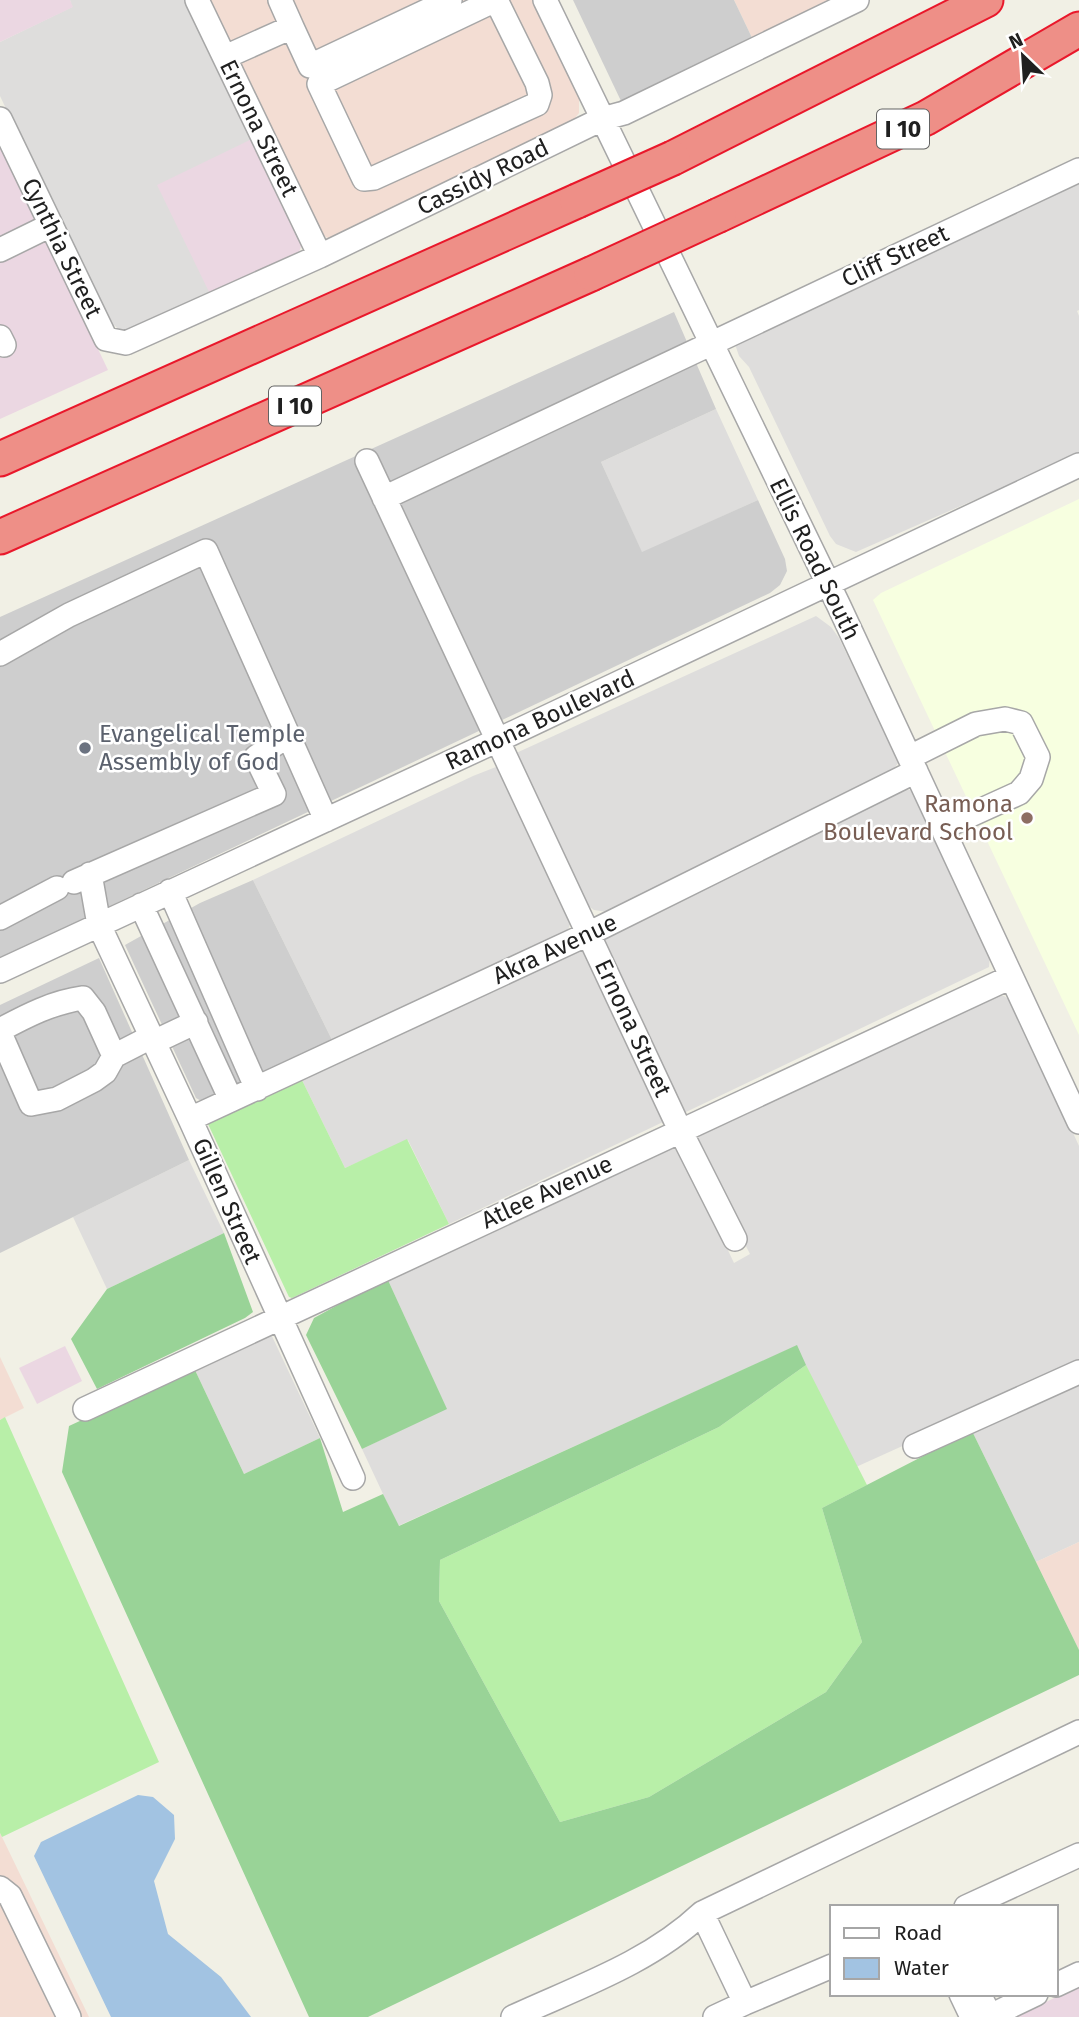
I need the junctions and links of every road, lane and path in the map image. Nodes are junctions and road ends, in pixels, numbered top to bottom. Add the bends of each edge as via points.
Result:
1 (197, 0) edge
2 (280, 0) edge
3 (450, 0) edge
4 (488, 0) edge
5 (496, 0) edge
6 (545, 0) edge
7 (857, 0) edge
8 (986, 0) edge
9 (292, 27) junction
10 (1079, 29) edge
11 (225, 58) junction
12 (315, 75) junction
13 (0, 119) edge
14 (602, 119) junction
15 (1079, 170) edge
16 (51, 225) junction
17 (0, 250) edge
18 (320, 256) junction
19 (106, 339) joint
20 (711, 342) junction
21 (4, 456) edge
22 (367, 461) dead end
23 (1079, 465) edge
24 (384, 498) junction
25 (0, 537) edge
26 (827, 584) junction
27 (0, 654) edge
28 (289, 735) junction
29 (498, 740) junction
30 (913, 764) junction
31 (326, 820) junction
32 (943, 828) junction
33 (74, 881) junction
34 (170, 891) junction
35 (141, 905) junction
36 (0, 918) edge
37 (99, 925) junction
38 (590, 933) junction
39 (0, 971) edge
40 (1011, 977) junction
41 (196, 1022) junction
42 (0, 1032) edge
43 (153, 1040) junction
44 (114, 1056) junction
45 (257, 1089) junction
46 (231, 1100) junction
47 (191, 1119) junction
48 (1079, 1122) edge
49 (680, 1130) junction
50 (735, 1239) dead end
51 (280, 1319) junction
52 (1079, 1372) edge
53 (85, 1409) dead end
54 (915, 1446) dead end
55 (354, 1478) dead end
56 (1079, 1732) edge
57 (1079, 1855) edge
58 (0, 1888) edge
59 (970, 1905) edge
60 (702, 1913) junction
61 (830, 1967) edge
62 (1079, 1974) edge
63 (1058, 1984) edge
64 (962, 1996) edge
65 (980, 1996) edge
66 (1032, 1996) edge
67 (746, 2003) junction
68 (69, 2017) edge
69 (513, 2017) edge
70 (715, 2017) edge
71 (972, 2017) edge
72 (989, 2017) edge

1 - 11 street, Ernona Street
2 - 9 street
3 - 12 street
4 - 12 street
5 - 12 street via 537,83 537,104 374,178 364,179
6 - 14 street, Ellis Road South
7 - 14 street, Cassidy Road via 624,113
8 - 21 highway, bridge via 673,158
9 - 11 street
9 - 12 street
10 - 25 highway, I 10, bridge via 926,118 590,274
11 - 18 street, Ernona Street
13 - 16 street, Cynthia Street
14 - 18 street, Cassidy Road
14 - 20 street, Ellis Road South
15 - 20 street, Cliff Street
16 - 17 street
16 - 19 street, Cynthia Street
18 - 19 street, Cassidy Road via 126,344
20 - 24 street, Cliff Street
20 - 26 street, Ellis Road South
22 - 24 street, Ernona Street
23 - 26 street, Ramona Boulevard
24 - 29 street, Ernona Street
26 - 29 street, Ramona Boulevard
26 - 30 street, Ellis Road South
27 - 28 street via 69,615 205,551
28 - 31 street
28 - 33 street via 256,757 274,794
29 - 31 street, Ramona Boulevard
29 - 38 street, Ernona Street
30 - 32 street, Ellis Road South
30 - 32 street, Akra Avenue via 976,724 1005,719 1021,723 1038,757 1031,779 1019,793
30 - 38 street, Akra Avenue
31 - 34 street, Ramona Boulevard
32 - 40 street, Ellis Road South
33 - 36 street
33 - 37 street, Gillen Street
34 - 35 street, Ramona Boulevard
34 - 45 street
35 - 37 street, Ramona Boulevard
35 - 41 street
37 - 39 street, Ramona Boulevard
37 - 43 street, Gillen Street
38 - 45 street, Akra Avenue
38 - 49 street, Ernona Street
40 - 48 street, Ellis Road South
40 - 49 street, Atlee Avenue
41 - 43 street
41 - 46 street
42 - 44 street via 25,1016 83,998
42 - 44 street via 31,1104 57,1099 94,1080
43 - 44 street
43 - 47 street, Gillen Street
45 - 46 street, Akra Avenue
46 - 47 street, Akra Avenue
47 - 51 street, Gillen Street
49 - 50 street, Ernona Street
49 - 51 street, Atlee Avenue
51 - 53 street, Atlee Avenue
51 - 55 street, Gillen Street
52 - 54 street
56 - 60 street
57 - 59 street
58 - 68 street via 10,1896
60 - 67 street
60 - 69 street via 638,1960
61 - 67 street
62 - 63 street
64 - 71 street
65 - 72 street
66 - 72 street
67 - 70 street

